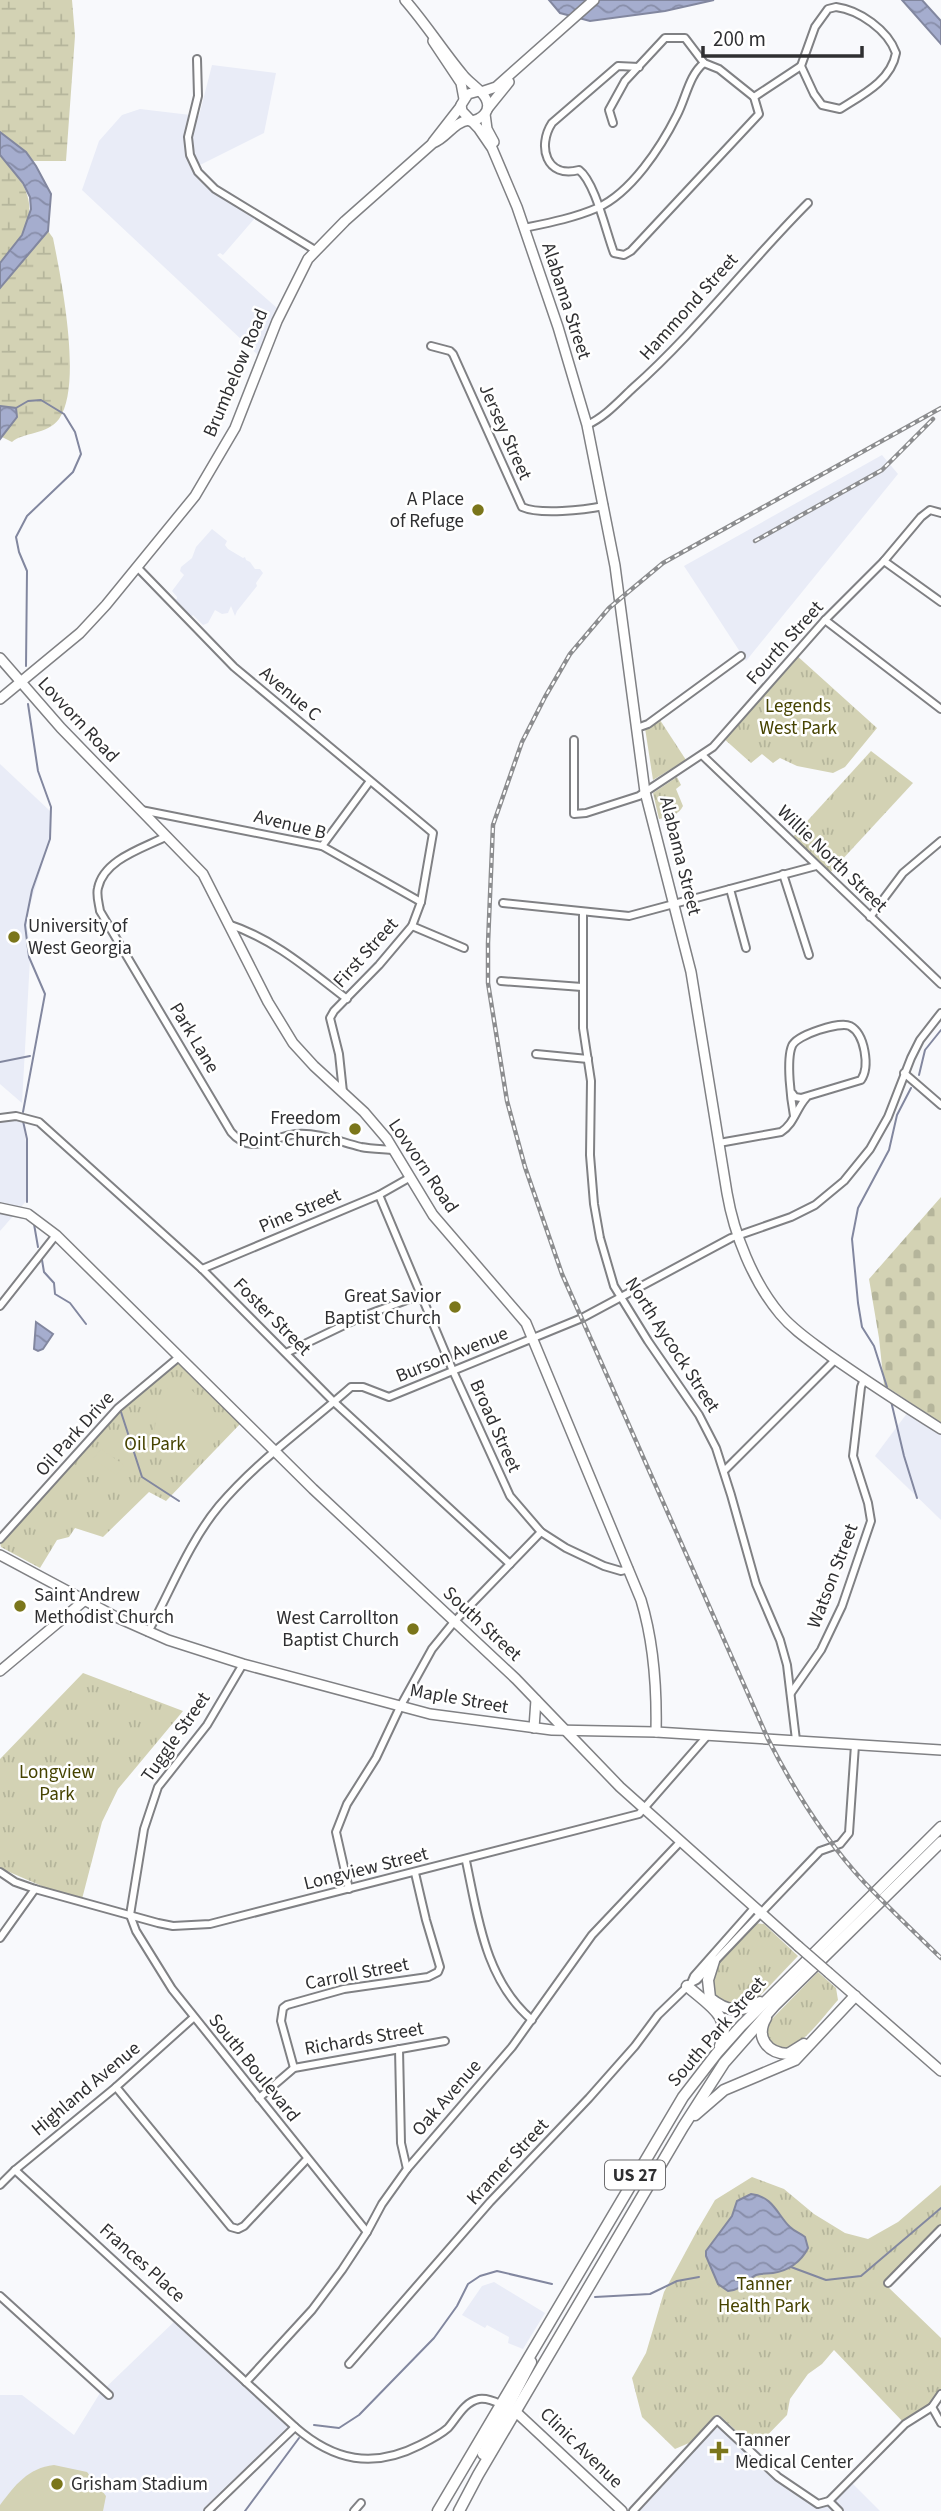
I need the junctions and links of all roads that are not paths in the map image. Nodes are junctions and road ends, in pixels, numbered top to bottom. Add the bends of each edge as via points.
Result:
1 (405, 0) edge
2 (594, 0) edge
3 (428, 30) junction
4 (536, 52) junction
5 (197, 59) dead end
6 (705, 63) junction
7 (800, 66) junction
8 (639, 67) junction
9 (480, 92) junction
10 (754, 97) junction
11 (463, 102) junction
12 (486, 111) junction
13 (469, 120) junction
14 (613, 123) dead end
15 (433, 144) junction
16 (808, 203) dead end
17 (517, 207) junction
18 (598, 207) junction
19 (524, 228) junction
20 (315, 250) junction
21 (431, 346) dead end
22 (587, 425) junction
23 (604, 506) junction
24 (941, 513) edge
25 (884, 561) junction
26 (137, 567) junction
27 (941, 602) edge
28 (825, 620) junction
29 (741, 656) dead end
30 (0, 658) edge
31 (19, 683) junction
32 (0, 699) edge
33 (941, 709) edge
34 (637, 728) junction
35 (574, 740) dead end
36 (702, 755) junction
37 (370, 780) junction
38 (645, 792) junction
39 (141, 810) junction
40 (433, 832) joint
41 (167, 836) junction
42 (941, 841) edge
43 (322, 846) junction
44 (816, 866) junction
45 (783, 874) junction
46 (730, 889) junction
47 (421, 902) junction
48 (503, 903) dead end
49 (674, 905) junction
50 (583, 912) junction
51 (870, 917) junction
52 (227, 923) junction
53 (412, 926) junction
54 (464, 948) dead end
55 (746, 948) dead end
56 (809, 954) dead end
57 (501, 981) dead end
58 (941, 984) edge
59 (582, 987) junction
60 (347, 999) junction
61 (941, 1013) edge
62 (536, 1054) dead end
63 (588, 1059) junction
64 (904, 1073) junction
65 (343, 1092) junction
66 (792, 1093) junction
67 (807, 1096) junction
68 (941, 1105) edge
69 (794, 1116) junction
70 (0, 1118) edge
71 (719, 1143) junction
72 (394, 1150) junction
73 (409, 1178) junction
74 (379, 1195) junction
75 (0, 1208) edge
76 (56, 1235) junction
77 (738, 1236) junction
78 (202, 1269) junction
79 (420, 1295) junction
80 (621, 1297) junction
81 (0, 1306) edge
82 (534, 1338) junction
83 (286, 1353) junction
84 (179, 1357) junction
85 (836, 1359) junction
86 (453, 1371) junction
87 (864, 1380) junction
88 (334, 1402) junction
89 (941, 1429) edge
90 (274, 1450) junction
91 (724, 1471) junction
92 (541, 1532) junction
93 (0, 1539) edge
94 (0, 1555) edge
95 (510, 1564) junction
96 (629, 1569) junction
97 (85, 1600) junction
98 (454, 1622) junction
99 (148, 1632) junction
100 (243, 1664) junction
101 (0, 1671) edge
102 (791, 1693) junction
103 (536, 1700) junction
104 (400, 1707) junction
105 (534, 1728) junction
106 (563, 1730) junction
107 (591, 1730) junction
108 (656, 1732) junction
109 (708, 1735) junction
110 (796, 1740) junction
111 (855, 1745) junction
112 (941, 1750) edge
113 (585, 1752) junction
114 (644, 1808) junction
115 (941, 1827) edge
116 (681, 1841) junction
117 (941, 1842) edge
118 (466, 1861) junction
119 (0, 1872) edge
120 (415, 1873) junction
121 (35, 1889) junction
122 (349, 1889) junction
123 (758, 1909) junction
124 (130, 1915) junction
125 (0, 1938) edge
126 (715, 1961) junction
127 (689, 1984) junction
128 (853, 1994) junction
129 (710, 1998) junction
130 (774, 2000) junction
131 (193, 2018) junction
132 (532, 2020) junction
133 (445, 2041) dead end
134 (399, 2049) junction
135 (717, 2053) junction
136 (294, 2068) junction
137 (941, 2071) edge
138 (116, 2087) junction
139 (259, 2098) junction
140 (683, 2127) junction
141 (307, 2159) junction
142 (15, 2169) junction
143 (407, 2169) junction
144 (0, 2185) edge
145 (603, 2228) junction
146 (941, 2229) edge
147 (367, 2232) junction
148 (619, 2237) junction
149 (888, 2283) dead end
150 (0, 2296) edge
151 (349, 2364) dead end
152 (246, 2382) junction
153 (941, 2394) edge
154 (109, 2395) dead end
155 (508, 2407) junction
156 (932, 2407) junction
157 (941, 2423) edge
158 (295, 2427) junction
159 (829, 2501) junction
160 (361, 2503) dead end
161 (208, 2511) edge
162 (354, 2511) edge
163 (438, 2511) edge
164 (459, 2511) edge
165 (622, 2511) edge
166 (633, 2511) edge
167 (839, 2511) edge

1 - 3 street
2 - 4 street
3 - 9 street
3 - 11 street via 461,83
4 - 9 street via 496,87
4 - 12 street
5 - 20 street via 198,96 188,137 198,172 215,189
6 - 8 street via 685,38 674,37 665,38
6 - 10 street
6 - 18 street via 697,69 677,116 632,183
7 - 7 street via 815,27 828,9 836,7 863,17 887,37 896,53 882,81 840,109 822,105
7 - 10 street
8 - 14 street via 609,110
8 - 18 street via 618,66 552,122 545,134 544,149 552,165 586,175
9 - 11 street via 470,92
9 - 12 street via 486,98
10 - 18 street via 759,114 631,251 614,253
11 - 13 street via 461,111
11 - 15 street, Brumbelow Road
12 - 13 street via 479,120
12 - 17 street, Alabama Street via 487,129 504,162
13 - 15 street, Brumbelow Road via 458,122
13 - 17 street, Alabama Street via 492,148
15 - 20 street, Brumbelow Road
16 - 22 street, Hammond Street via 659,365
17 - 19 street, Alabama Street
18 - 19 street
19 - 22 street, Alabama Street
20 - 26 street, Brumbelow Road via 277,321 224,450 195,496
21 - 23 street, Jersey Street via 453,354 522,507
22 - 23 street, Alabama Street
23 - 34 street, Alabama Street
24 - 25 street, Fourth Street via 930,510 921,517
25 - 27 street
25 - 28 street, Fourth Street
26 - 31 street, Brumbelow Road via 80,633
26 - 37 street, Avenue C via 234,667
28 - 33 street
28 - 36 street, Fourth Street
29 - 34 street
30 - 31 street, Lovvorn Road
31 - 32 street, Brumbelow Road
31 - 39 street, Lovvorn Road
34 - 38 street, Alabama Street
35 - 38 street, Fourth Street via 574,814
36 - 38 street, Fourth Street
36 - 44 street, Willie North Street
37 - 40 street, Avenue C
37 - 43 street
38 - 49 street, Alabama Street
39 - 41 street, Lovvorn Road
39 - 43 street, Avenue B
40 - 47 street, First Street
41 - 52 street, Lovvorn Road via 203,874
41 - 72 street, Park Lane via 111,866 97,890 100,911 231,1132 251,1145 298,1134
42 - 51 street via 903,873
43 - 47 street, Avenue B
44 - 45 street
44 - 51 street, Willie North Street
45 - 46 street
45 - 56 street
46 - 49 street
46 - 55 street
47 - 53 street, First Street
48 - 50 street
49 - 50 street via 629,916
49 - 71 street, Alabama Street via 691,972
50 - 59 street, North Aycock Street
51 - 58 street, Willie North Street
52 - 60 street via 283,950
52 - 65 street, Lovvorn Road via 293,1043
53 - 54 street
53 - 60 street, First Street
57 - 59 street
59 - 63 street, North Aycock Street
60 - 65 street, First Street via 330,1018
61 - 64 street, Burson Avenue via 920,1040
62 - 63 street
63 - 80 street, North Aycock Street via 594,1204 611,1278
64 - 68 street
64 - 77 street, Burson Avenue via 881,1132 844,1181 804,1212
65 - 72 street, Lovvorn Road
66 - 67 street via 797,1098
66 - 67 street via 790,1048 794,1041 829,1027 851,1026 865,1053 864,1076
66 - 69 street
67 - 69 street
69 - 71 street via 781,1132
70 - 78 street, Foster Street via 16,1116 39,1122
71 - 77 street, Alabama Street
72 - 73 street, Lovvorn Road
73 - 74 street, Pine Street
73 - 82 street, Lovvorn Road via 433,1214 520,1314
74 - 78 street, Pine Street
74 - 79 street, Broad Street
75 - 76 street, South Street via 28,1214
76 - 81 street
76 - 84 street, South Street
77 - 80 street, Burson Avenue
77 - 85 street, Alabama Street via 777,1311
78 - 83 street, Foster Street
79 - 83 street
79 - 86 street, Broad Street
80 - 82 street, Burson Avenue
80 - 91 street, North Aycock Street via 699,1415
82 - 86 street, Burson Avenue
82 - 96 street, Lovvorn Road
83 - 88 street, Foster Street
84 - 90 street, South Street
84 - 93 street, Oil Park Drive via 118,1408
85 - 87 street, Alabama Street
85 - 91 street
86 - 88 street, Burson Avenue via 389,1397 351,1387
86 - 92 street, Broad Street via 510,1496
87 - 89 street, Alabama Street
87 - 102 street, Watson Street via 853,1456 871,1521 842,1606 821,1650
88 - 90 street, Burson Avenue
88 - 95 street, Foster Street
90 - 98 street, South Street
90 - 99 street, Burson Avenue via 213,1515
91 - 102 street, North Aycock Street via 761,1598 780,1640
92 - 95 street
92 - 96 street, Broad Street via 604,1566
94 - 97 street, Maple Street
95 - 98 street
96 - 108 street, Lovvorn Road via 652,1644
97 - 99 street, Maple Street
97 - 101 street
98 - 103 street, South Street
98 - 104 street via 432,1649
99 - 100 street, Maple Street
100 - 104 street, Maple Street
100 - 124 street, Tuggle Street via 207,1725 158,1787 144,1829
102 - 110 street, North Aycock Street
103 - 105 street
103 - 106 street, South Street
104 - 105 street, Maple Street
104 - 122 street via 336,1832
105 - 106 street, Maple Street
106 - 107 street, Maple Street
106 - 113 street, South Street
107 - 108 street, Maple Street
107 - 113 street via 584,1740
108 - 109 street, Maple Street
109 - 110 street, Maple Street
109 - 114 street, Longview Street
110 - 111 street, Maple Street
111 - 112 street, Maple Street
111 - 123 street via 849,1833 840,1844 820,1851
113 - 114 street, South Street
114 - 116 street, South Street
114 - 118 street, Longview Street via 624,1819
115 - 130 main road, South Park Street / US 27
116 - 123 street, South Street
116 - 132 street, Oak Avenue via 592,1935
117 - 130 main road, South Park Street / US 27
118 - 120 street, Longview Street
118 - 132 street via 493,1965
119 - 121 street, Longview Street
120 - 122 street, Longview Street
120 - 136 street, Carroll Street via 438,1972 287,2005 282,2021
121 - 124 street, Longview Street
121 - 125 street
122 - 124 street, Longview Street via 210,1924 173,1926
123 - 126 street, Kramer Street
123 - 127 street, Kramer Street
123 - 128 street, South Street, bridge
124 - 131 street, South Boulevard via 150,1955
126 - 127 street, Kramer Street
126 - 129 main road via 708,1980
127 - 129 main road
127 - 135 main road via 723,2020 725,2035
127 - 151 street, Kramer Street
128 - 130 main road via 802,2046 788,2054 771,2050 763,2040 763,2024
128 - 137 street, South Street
128 - 140 main road via 795,2060 724,2091
129 - 130 main road via 738,2010
130 - 135 main road, South Park Street / US 27
130 - 140 main road, South Park Street / US 27 via 724,2063
131 - 138 street, Highland Avenue
131 - 139 street, South Boulevard
132 - 143 street, Oak Avenue
133 - 134 street, Richards Street
134 - 136 street, Richards Street
134 - 143 street via 401,2143
135 - 145 main road, South Park Street / US 27 via 683,2097
136 - 139 street, Richards Street
138 - 141 street via 231,2227 238,2229 256,2214
138 - 142 street, Highland Avenue
139 - 141 street, South Boulevard
140 - 148 main road, South Park Street / US 27
141 - 147 street, South Boulevard
142 - 144 street, Highland Avenue
142 - 152 street, Frances Place
143 - 147 street, Oak Avenue
145 - 148 main road
145 - 155 main road, South Park Street / US 27 via 537,2341
146 - 149 street
147 - 152 street, Oak Avenue via 312,2311
148 - 155 main road, South Park Street / US 27
150 - 154 street
152 - 158 street, Frances Place
153 - 156 street
155 - 158 street, Frances Place via 487,2399 472,2402 439,2435 386,2458 340,2455 312,2442
155 - 163 main road, US 27
155 - 164 main road, US 27
155 - 165 street, Clinic Avenue
156 - 157 street
156 - 159 street via 905,2424
158 - 161 street
159 - 166 street via 818,2504 781,2480 717,2420
159 - 167 street
160 - 162 street

